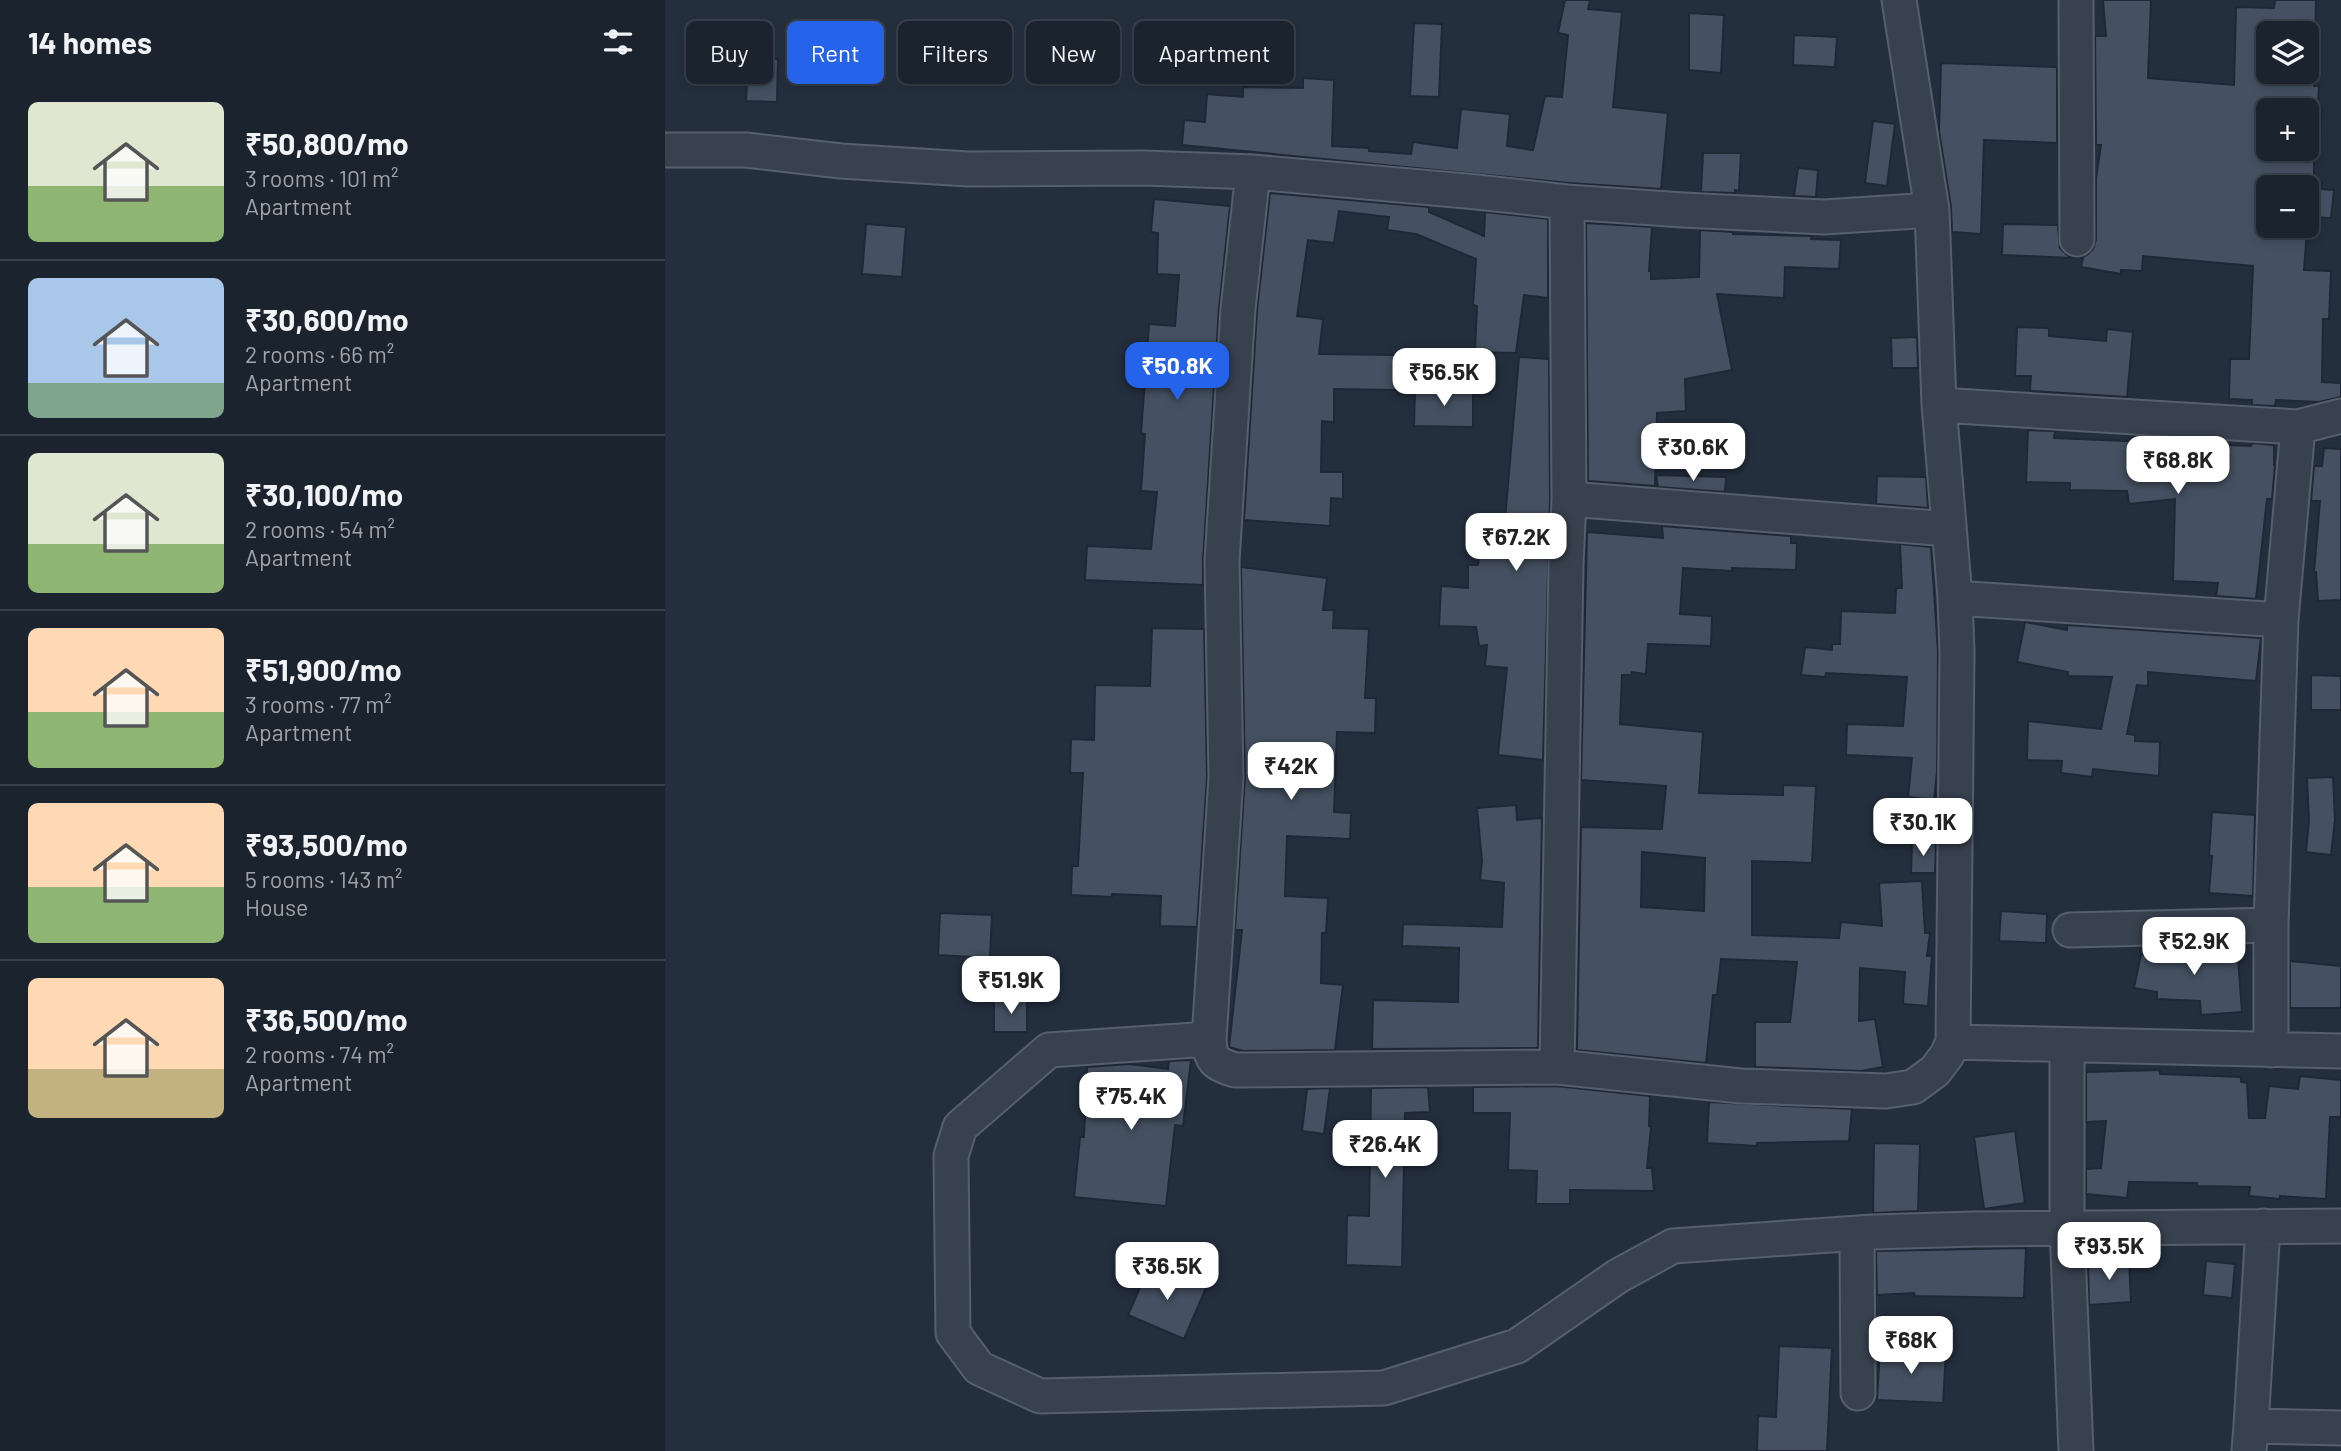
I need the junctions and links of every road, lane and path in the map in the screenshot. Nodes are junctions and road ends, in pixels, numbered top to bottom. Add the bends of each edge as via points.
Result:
1 (1899, 0) edge
2 (2076, 0) edge
3 (665, 150) edge
4 (1253, 172) junction
5 (1567, 202) junction
6 (1932, 210) junction
7 (2077, 239) dead end
8 (1939, 405) junction
9 (2341, 416) edge
10 (2298, 427) junction
11 (1569, 499) junction
12 (1949, 529) junction
13 (1955, 598) junction
14 (2281, 620) junction
15 (2271, 925) junction
16 (2070, 929) dead end
17 (1209, 1039) junction
18 (1953, 1042) junction
19 (2067, 1045) junction
20 (2271, 1050) junction
21 (2341, 1051) edge
22 (1557, 1067) junction
23 (2263, 1226) junction
24 (2341, 1226) edge
25 (2067, 1227) junction
26 (1857, 1234) junction
27 (1858, 1393) dead end
28 (2341, 1428) edge
29 (2250, 1439) edge
30 (2076, 1451) edge

1 - 6 street
2 - 7 street
3 - 4 street via 746,150 968,169
4 - 5 street
4 - 17 street via 1238,309 1222,561 1226,777
5 - 6 street via 1824,217
5 - 11 street
6 - 8 street
8 - 10 street
8 - 12 street
9 - 10 street
10 - 14 street
11 - 12 street
11 - 22 street
12 - 13 street
13 - 14 street
13 - 18 street
14 - 15 street
15 - 16 street
15 - 20 street
17 - 22 street via 1212,1058 1235,1070
17 - 26 street via 1049,1050 960,1127 951,1156 953,1333 979,1367 1040,1396 1384,1388 1517,1346 1618,1276 1673,1246
18 - 19 street
18 - 22 street via 1935,1072 1913,1087 1887,1091 1741,1086
19 - 20 street
19 - 25 street
20 - 21 street
23 - 24 street
23 - 25 street
23 - 29 street
25 - 26 street
25 - 30 street
26 - 27 street
28 - 29 street

